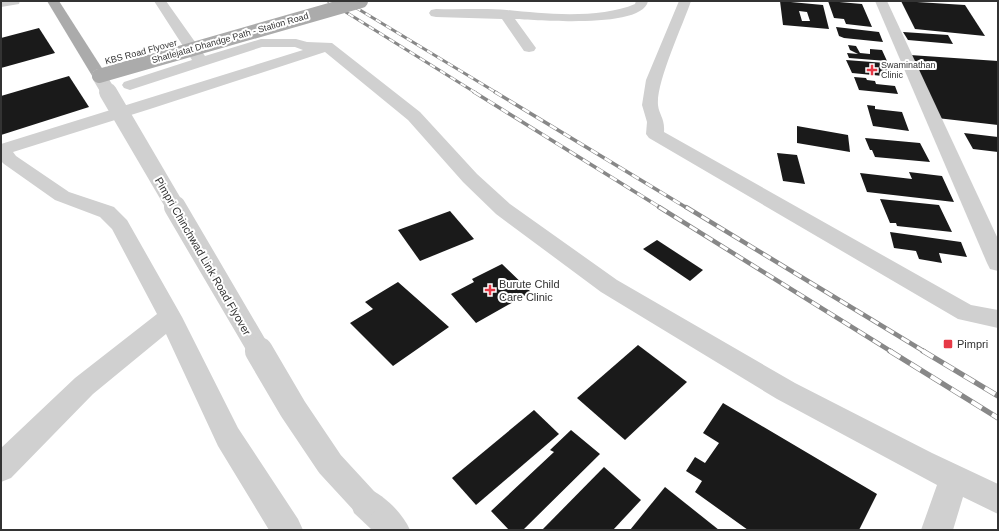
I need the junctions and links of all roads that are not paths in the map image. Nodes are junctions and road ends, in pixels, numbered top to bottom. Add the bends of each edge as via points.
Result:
1 (14, 1) edge
2 (53, 1) edge
3 (160, 1) edge
4 (328, 1) edge
5 (361, 1) edge
6 (642, 1) edge
7 (685, 1) edge
8 (880, 1) edge
9 (454, 2) dead end
10 (1, 3) edge
11 (502, 5) edge
12 (436, 14) dead end
13 (327, 46) junction
14 (529, 48) dead end
15 (201, 62) junction
16 (95, 70) junction
17 (130, 85) dead end
18 (2, 150) edge
19 (998, 263) edge
20 (170, 317) junction
21 (998, 319) edge
22 (1, 468) edge
23 (954, 478) junction
24 (998, 499) edge
25 (286, 530) edge
26 (394, 530) edge
27 (937, 530) edge

1 - 10 street
2 - 16 main road, Pimpri Chinchwad Link Road Flyover
3 - 15 street
4 - 16 main road, KBS Road Flyover
5 - 16 main road, Shatlejatat Dhandge Path - Station Road, bridge
6 - 11 street via 641,6 633,11 575,17
7 - 21 street via 654,80 650,105 656,122 655,134 966,313
8 - 19 street
9 - 11 street
11 - 12 street
11 - 14 street
13 - 15 street via 260,43
13 - 18 street
13 - 23 street via 414,116 470,178 503,209 609,286 786,391
15 - 17 street
16 - 26 street, Pimpri Chinchwad Link Road Flyover, bridge via 293,409 330,464
18 - 20 street via 10,160 62,196 107,212 120,225
20 - 22 street via 84,386
20 - 25 street via 228,437
23 - 24 street
23 - 27 street

